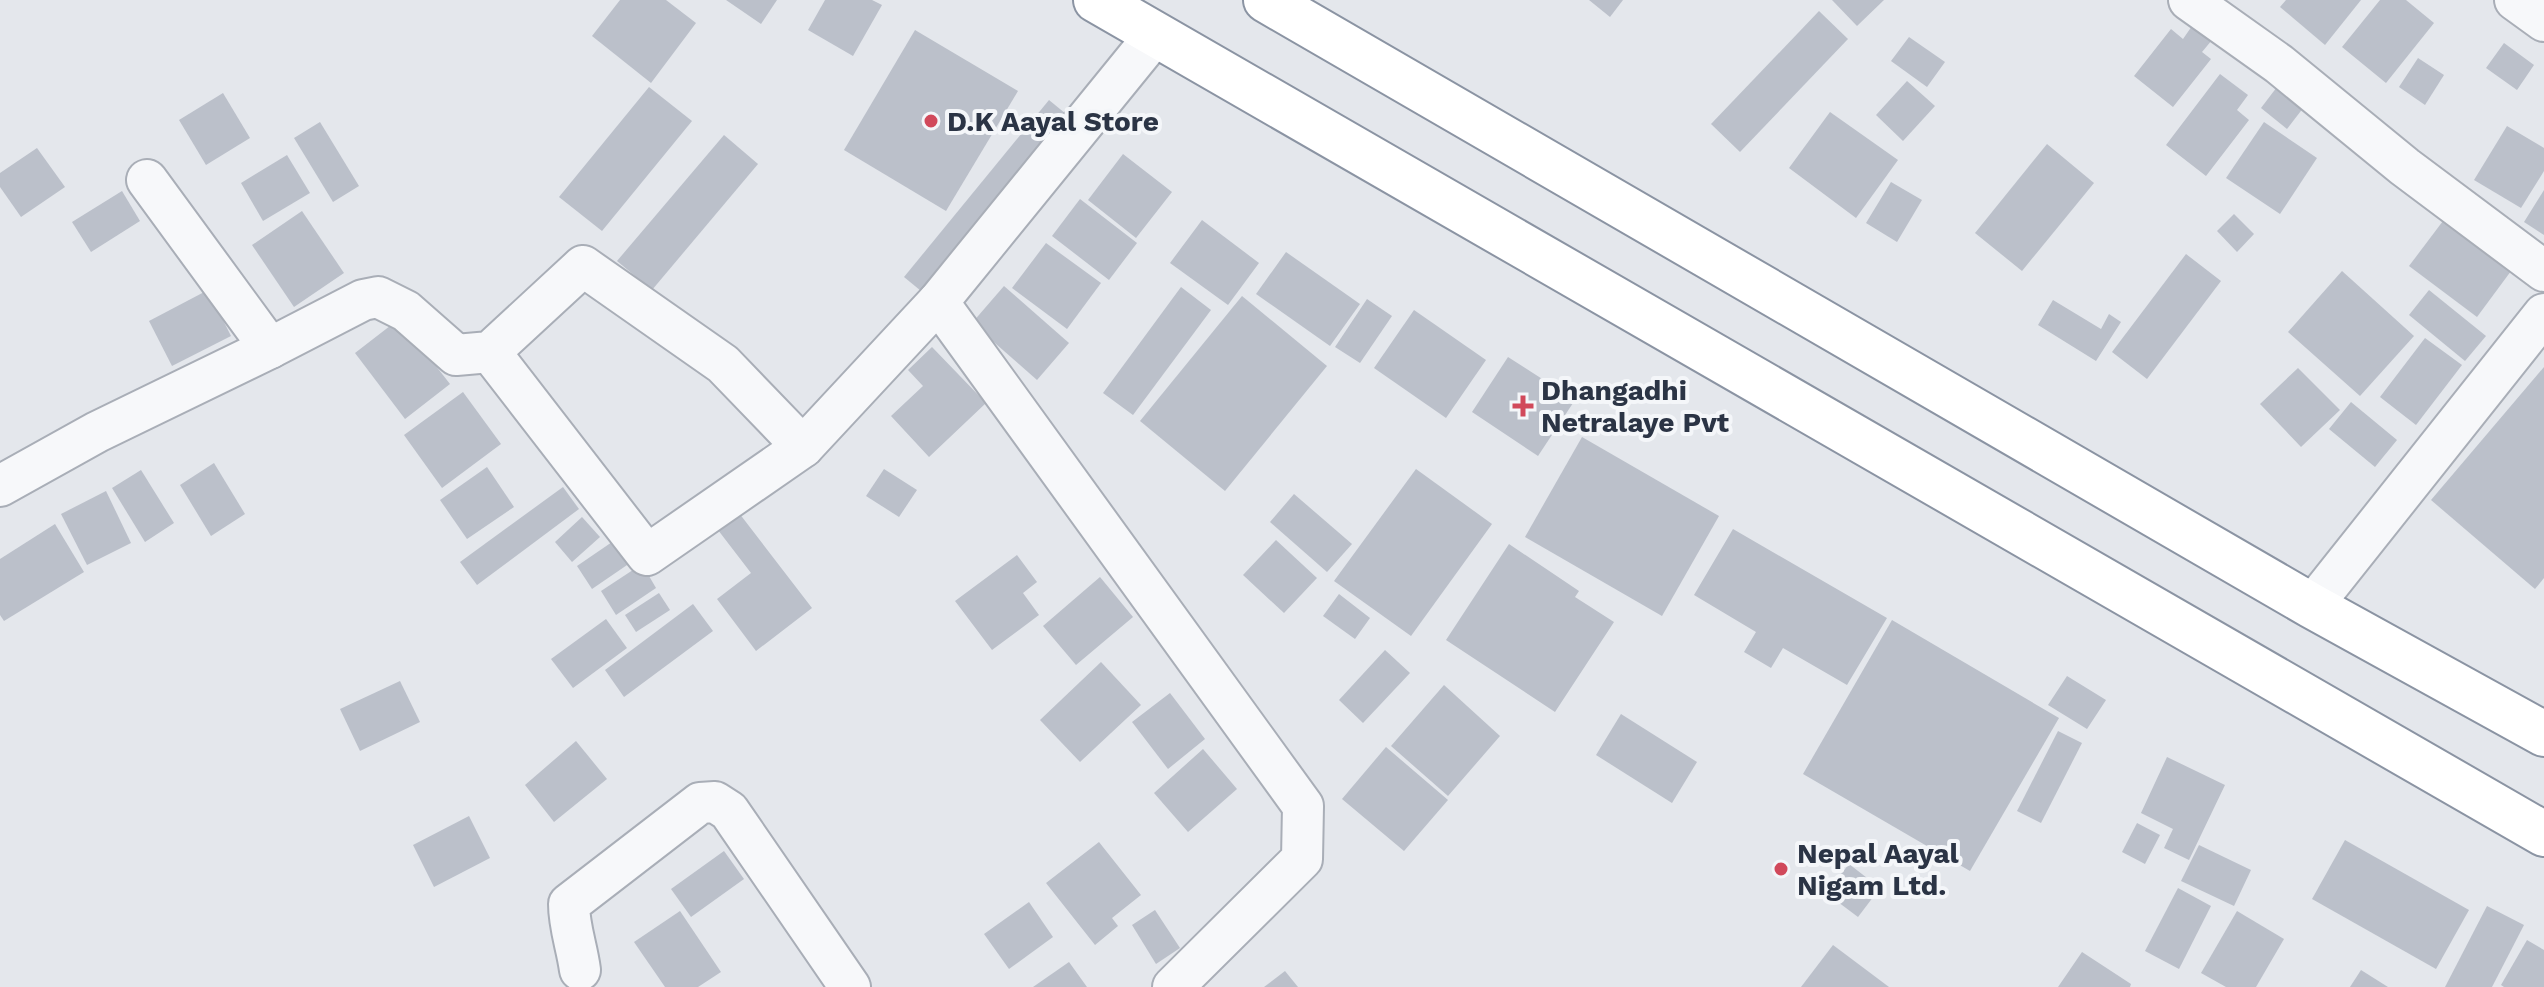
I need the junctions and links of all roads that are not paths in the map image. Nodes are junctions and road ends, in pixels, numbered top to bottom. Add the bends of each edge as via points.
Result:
1 (1096, 0) edge
2 (1266, 0) edge
3 (2189, 0) edge
4 (2515, 0) edge
5 (2544, 21) edge
6 (1156, 34) junction
7 (147, 180) dead end
8 (2544, 271) edge
9 (938, 302) junction
10 (2544, 314) edge
11 (270, 348) junction
12 (490, 352) junction
13 (803, 447) junction
14 (0, 486) edge
15 (2312, 606) junction
16 (2544, 734) edge
17 (2544, 834) edge
18 (580, 970) dead end
19 (850, 987) edge
20 (1173, 987) edge

1 - 6 highway
2 - 15 highway
3 - 8 street
4 - 5 street
6 - 9 street
6 - 17 highway
7 - 11 street
9 - 13 street
9 - 20 street via 1303,806 1302,859
10 - 15 street
11 - 12 street via 378,297 406,311 456,355
11 - 14 street
12 - 13 street via 583,266 723,364
12 - 13 street via 647,555
15 - 16 highway
18 - 19 street via 569,904 700,803 715,802 729,811

